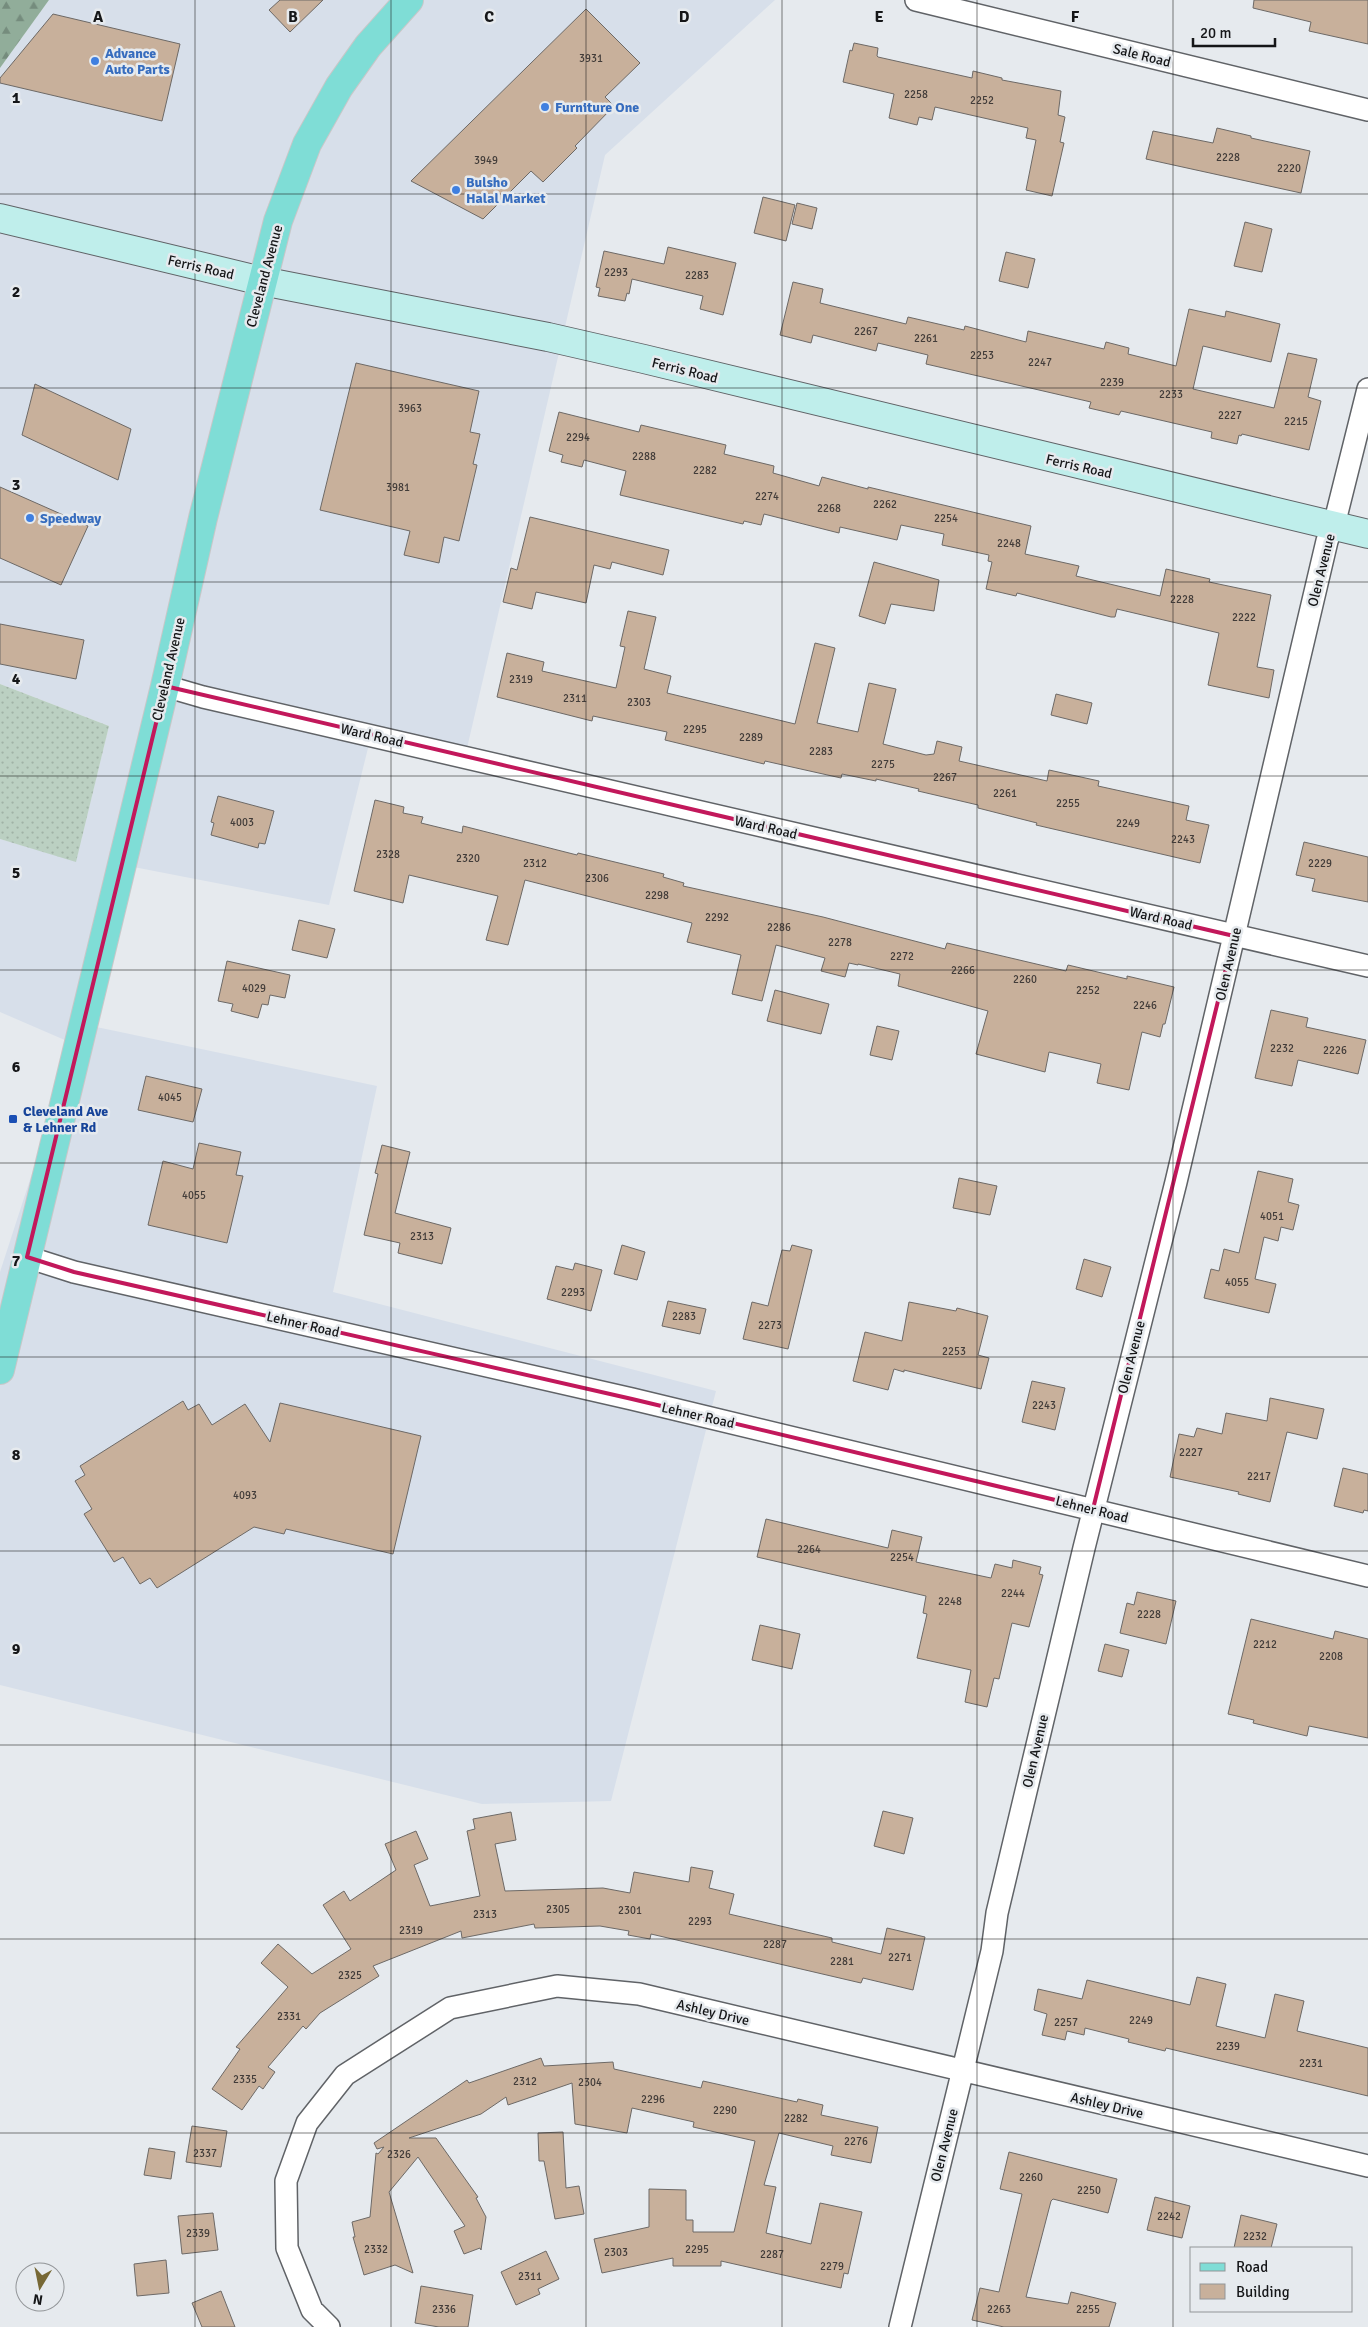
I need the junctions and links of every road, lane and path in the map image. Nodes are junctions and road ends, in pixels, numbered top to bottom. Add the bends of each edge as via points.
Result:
1 (409, 0) edge
2 (916, 0) edge
3 (1368, 110) edge
4 (0, 218) edge
5 (262, 281) junction
6 (1368, 389) edge
7 (1332, 526) junction
8 (1368, 534) edge
9 (165, 686) junction
10 (1234, 936) junction
11 (1368, 966) edge
12 (27, 1257) junction
13 (0, 1370) edge
14 (1093, 1509) junction
15 (1368, 1576) edge
16 (962, 2071) junction
17 (1368, 2166) edge
18 (329, 2327) edge
19 (900, 2327) edge

1 - 5 main road, Cleveland Avenue via 368,46 339,86 307,144 280,215
2 - 3 street, Sale Road
4 - 5 main road, Ferris Road
5 - 7 main road, Ferris Road via 548,337
5 - 9 main road, Cleveland Avenue
6 - 7 street, Olen Avenue
7 - 8 main road, Ferris Road
7 - 10 street, Olen Avenue
9 - 10 street, Ward Road
9 - 12 main road, Cleveland Avenue
10 - 11 street, Ward Road
10 - 14 street, Olen Avenue
12 - 13 main road, Cleveland Avenue
12 - 14 street, Lehner Road via 74,1272 632,1399
14 - 15 street, Lehner Road
14 - 16 street, Olen Avenue
16 - 17 street, Ashley Drive
16 - 18 street, Ashley Drive via 639,1994 557,1986 450,2008 345,2075 307,2123 286,2180 287,2248 312,2310
16 - 19 street, Olen Avenue

